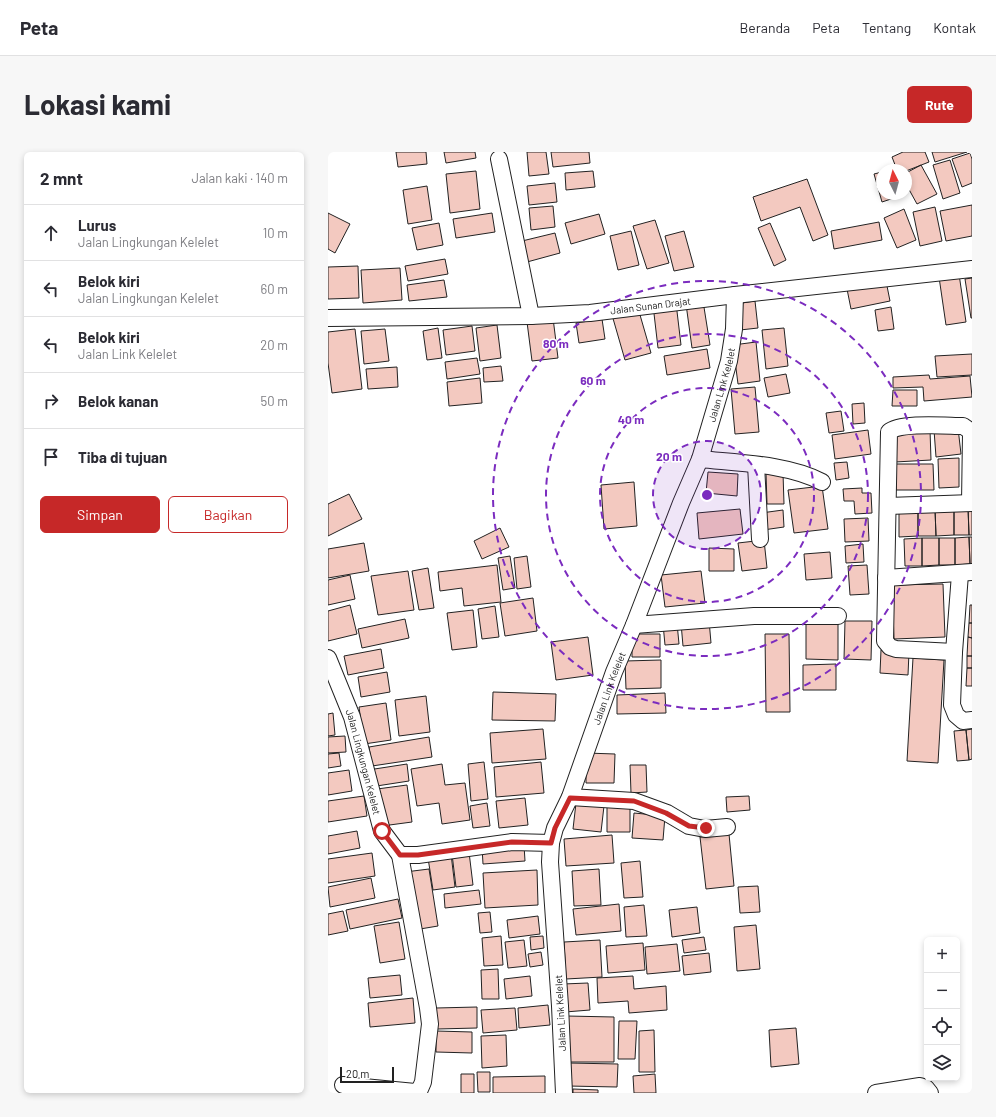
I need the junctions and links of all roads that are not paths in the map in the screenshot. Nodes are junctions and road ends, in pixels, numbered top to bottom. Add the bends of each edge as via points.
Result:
1 (499, 159) dead end
2 (972, 269) edge
3 (735, 295) junction
4 (531, 316) junction
5 (328, 318) edge
6 (700, 459) junction
7 (756, 465) junction
8 (822, 482) dead end
9 (971, 503) edge
10 (888, 506) junction
11 (760, 539) dead end
12 (966, 573) edge
13 (886, 578) junction
14 (838, 616) dead end
15 (634, 625) junction
16 (954, 652) junction
17 (328, 658) edge
18 (972, 720) edge
19 (570, 798) junction
20 (727, 827) dead end
21 (551, 843) junction
22 (400, 855) junction
23 (343, 1085) dead end
24 (564, 1093) edge
25 (876, 1093) edge
26 (930, 1093) edge

1 - 4 street
2 - 3 street, Jalan Sunan Drajat
3 - 4 street, Jalan Sunan Drajat via 590,313
3 - 6 street, Jalan Link Kelelet via 734,329 728,361
4 - 5 street, Jalan Sunan Drajat
6 - 7 street
6 - 15 street, Jalan Link Kelelet
7 - 8 street via 796,471
7 - 11 street
9 - 10 street
9 - 10 street via 969,430 964,426 907,426 889,432
10 - 13 street
12 - 13 street
12 - 16 street
13 - 16 street via 885,641 890,647
14 - 15 street via 754,616
15 - 19 street, Jalan Link Kelelet via 614,672
16 - 18 street via 952,705 956,715 964,721
17 - 22 street, Jalan Lingkungan Kelelet via 352,717 382,831
19 - 20 street via 634,801 666,813 689,826
19 - 21 street, Jalan Link Kelelet via 555,828
21 - 22 street via 512,842 418,855
21 - 24 street, Jalan Link Kelelet
22 - 23 street via 430,1024 423,1082 420,1089 415,1092
25 - 26 street via 920,1086

